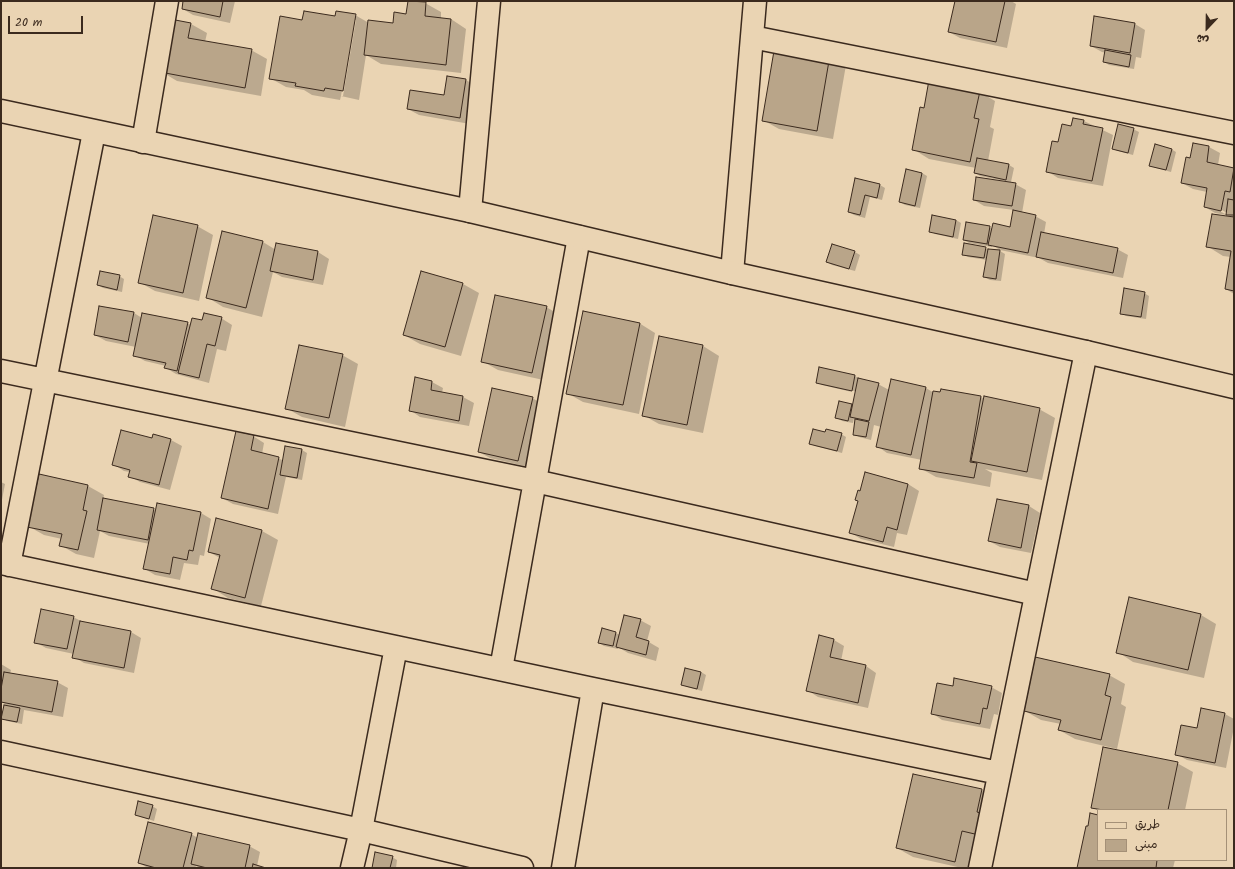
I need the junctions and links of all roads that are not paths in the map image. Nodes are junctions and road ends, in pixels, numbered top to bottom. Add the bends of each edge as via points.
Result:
1 (167, 1) edge
2 (489, 1) edge
3 (755, 1) edge
4 (752, 37) junction
5 (1, 111) edge
6 (94, 132) junction
7 (1234, 133) edge
8 (143, 142) junction
9 (470, 211) junction
10 (579, 236) junction
11 (732, 273) junction
12 (1086, 352) junction
13 (1, 371) edge
14 (46, 380) junction
15 (1234, 387) edge
16 (535, 481) junction
17 (5, 564) edge
18 (1036, 594) junction
19 (396, 647) junction
20 (501, 669) junction
21 (593, 689) junction
22 (1, 752) edge
23 (999, 773) junction
24 (361, 830) junction
25 (352, 868) edge
26 (522, 868) edge
27 (563, 868) edge
28 (980, 868) edge

1 - 8 street
2 - 9 street
3 - 4 street
4 - 7 street
4 - 11 street
5 - 6 street
6 - 8 street
6 - 14 street
8 - 9 street
9 - 10 street
10 - 11 street
10 - 16 street
11 - 12 street
12 - 15 street
12 - 18 street
13 - 14 street
14 - 16 street
14 - 17 street
16 - 18 street
16 - 20 street
17 - 19 street
18 - 23 street
19 - 20 street
19 - 24 street
20 - 21 street
21 - 23 street
21 - 27 street
22 - 24 street
23 - 28 street
24 - 25 street
24 - 26 street

